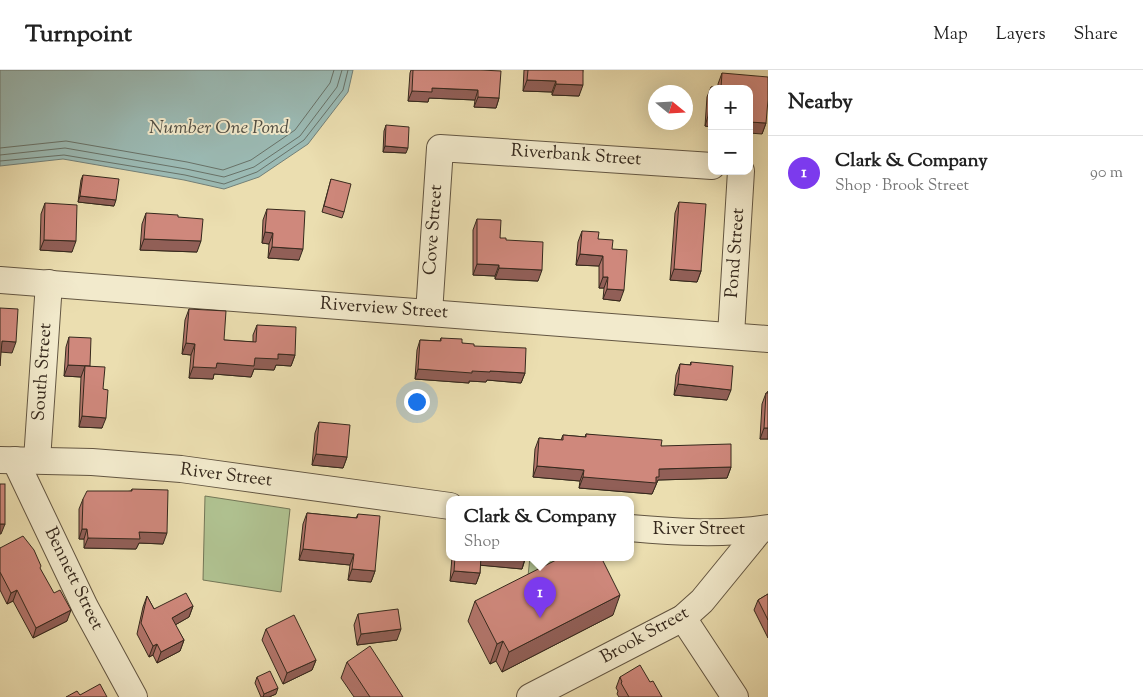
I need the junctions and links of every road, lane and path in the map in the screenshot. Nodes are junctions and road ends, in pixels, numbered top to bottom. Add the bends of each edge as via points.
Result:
1 (440, 148) joint
2 (708, 166) edge
3 (741, 175) edge
4 (0, 280) edge
5 (49, 283) junction
6 (429, 313) junction
7 (731, 335) junction
8 (768, 339) edge
9 (18, 460) edge
10 (446, 505) edge
11 (634, 528) edge
12 (764, 529) edge
13 (683, 618) junction
14 (134, 697) edge
15 (532, 697) edge
16 (735, 697) edge

1 - 2 street, Riverbank Street
1 - 6 street, Cove Street
3 - 7 street, Pond Street
4 - 5 street, Riverview Street
5 - 6 street, Riverview Street
5 - 9 street, South Street
6 - 7 street, Riverview Street
7 - 8 street, Riverview Street
9 - 10 street, River Street via 181,469
9 - 14 street, Bennett Street via 85,606
11 - 12 street, River Street via 698,532
12 - 13 street, Brook Street via 702,601
13 - 15 street, Brook Street via 643,630
13 - 16 street

